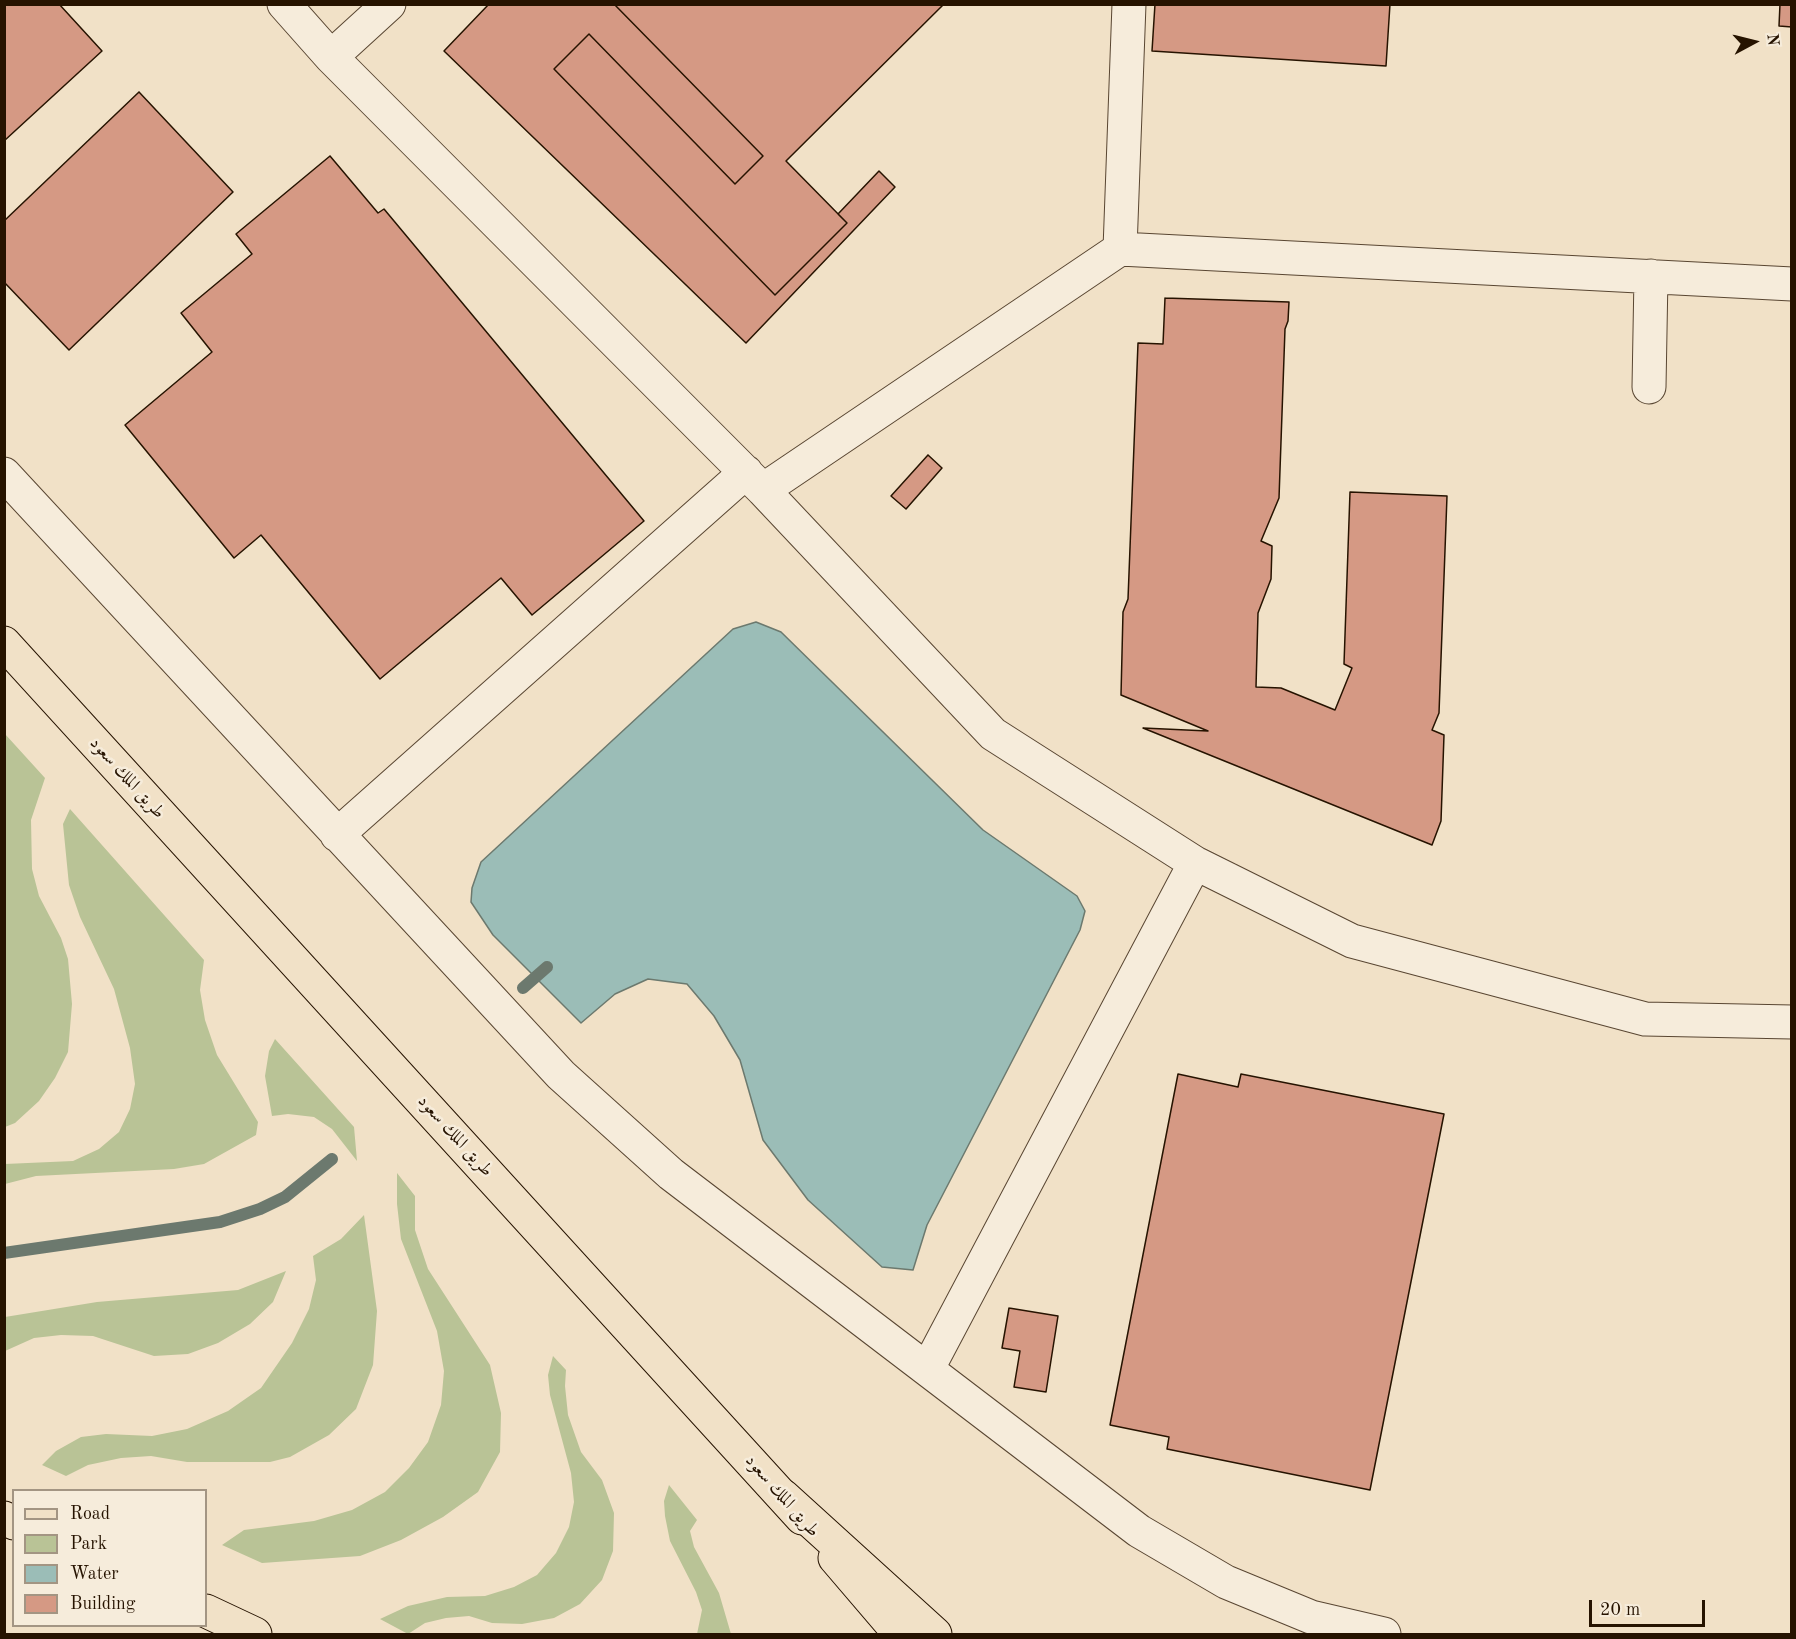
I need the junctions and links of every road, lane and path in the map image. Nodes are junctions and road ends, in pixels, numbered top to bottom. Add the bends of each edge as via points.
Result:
1 (284, 4) edge
2 (389, 4) edge
3 (1130, 4) edge
4 (332, 57) junction
5 (1120, 249) junction
6 (1651, 276) junction
7 (1791, 284) edge
8 (1649, 387) dead end
9 (4, 474) edge
10 (754, 481) junction
11 (4, 643) edge
12 (337, 835) junction
13 (1195, 863) junction
14 (1791, 1022) edge
15 (928, 1368) junction
16 (783, 1496) junction
17 (207, 1611) edge
18 (255, 1635) edge
19 (900, 1635) edge
20 (935, 1635) edge
21 (1384, 1635) edge

1 - 4 street
2 - 4 street
3 - 5 street
4 - 10 street
5 - 6 street
5 - 10 street
6 - 7 street
6 - 8 street
9 - 12 street
10 - 12 street
10 - 13 street via 993,734
11 - 16 main road, طريق الملك سعود
12 - 15 street via 561,1075 662,1167
13 - 14 street via 1352,941 1645,1019
13 - 15 street
15 - 21 street via 1139,1531 1226,1582 1311,1617
16 - 19 main road, طريق الملك سعود
16 - 20 main road
17 - 18 main road

